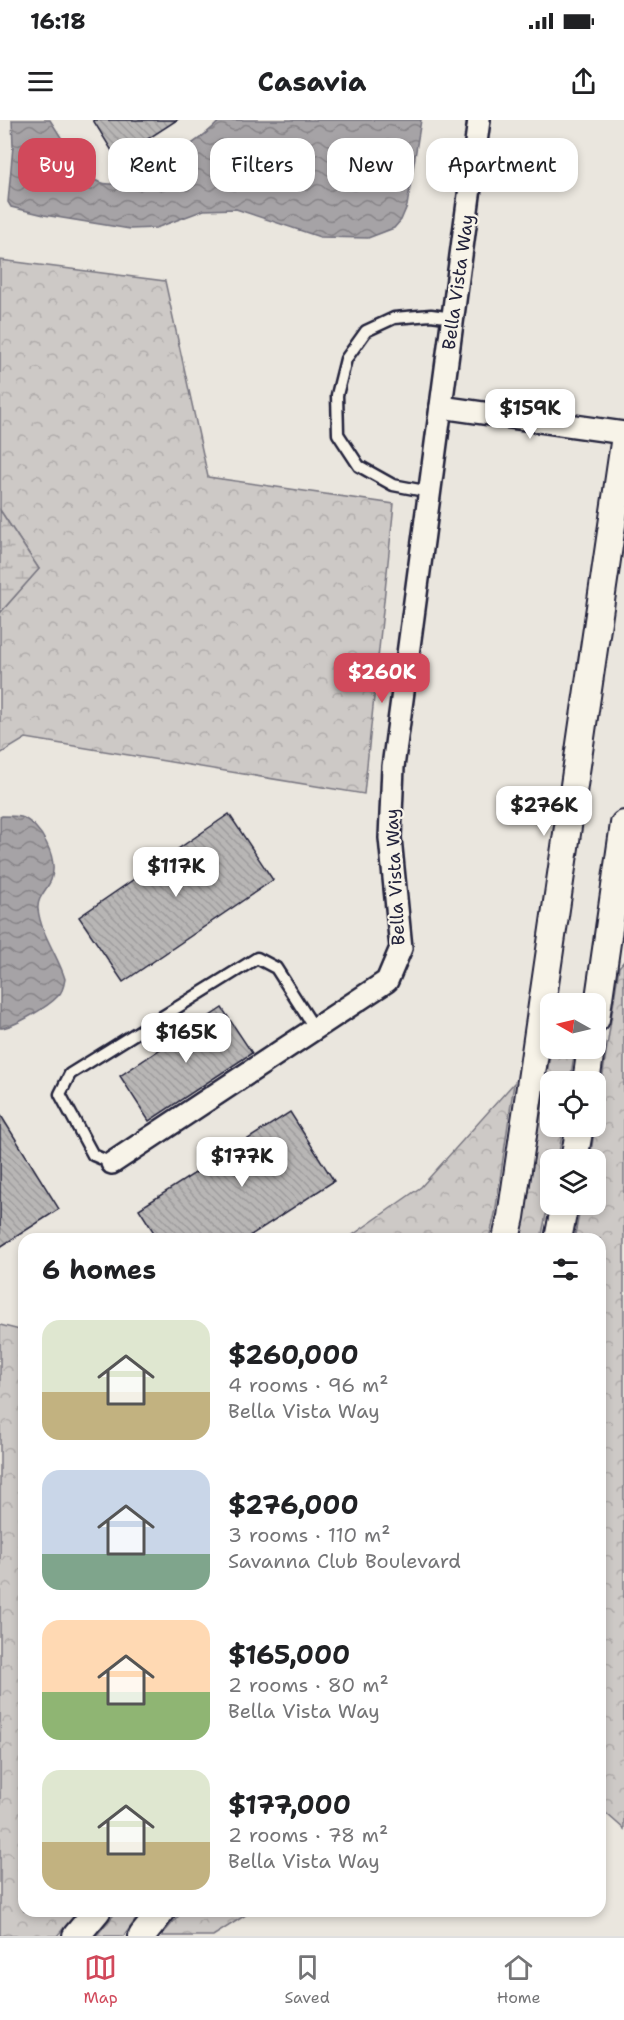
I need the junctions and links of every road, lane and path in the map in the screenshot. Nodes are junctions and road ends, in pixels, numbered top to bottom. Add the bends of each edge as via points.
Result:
1 (480, 120) edge
2 (453, 318) junction
3 (441, 407) junction
4 (624, 433) edge
5 (624, 443) edge
6 (430, 492) junction
7 (624, 824) edge
8 (600, 993) edge
9 (315, 1029) junction
10 (112, 1163) joint
11 (563, 1215) edge
12 (507, 1233) edge
13 (559, 1233) edge
14 (92, 1917) edge
15 (157, 1917) edge
16 (76, 1936) edge
17 (142, 1936) edge

1 - 2 street, Bella Vista Way
2 - 3 street, Bella Vista Way
2 - 6 lane via 394,318 366,331 346,359 337,395 338,434 359,466 393,485
3 - 4 street
3 - 6 street, Bella Vista Way
5 - 12 street
6 - 9 street, Bella Vista Way via 393,767 390,838 401,948 387,981
7 - 8 street
9 - 10 street, Bella Vista Way
9 - 10 lane via 276,968 257,958 70,1074 60,1094 93,1155
11 - 13 street
14 - 16 street
15 - 17 street

